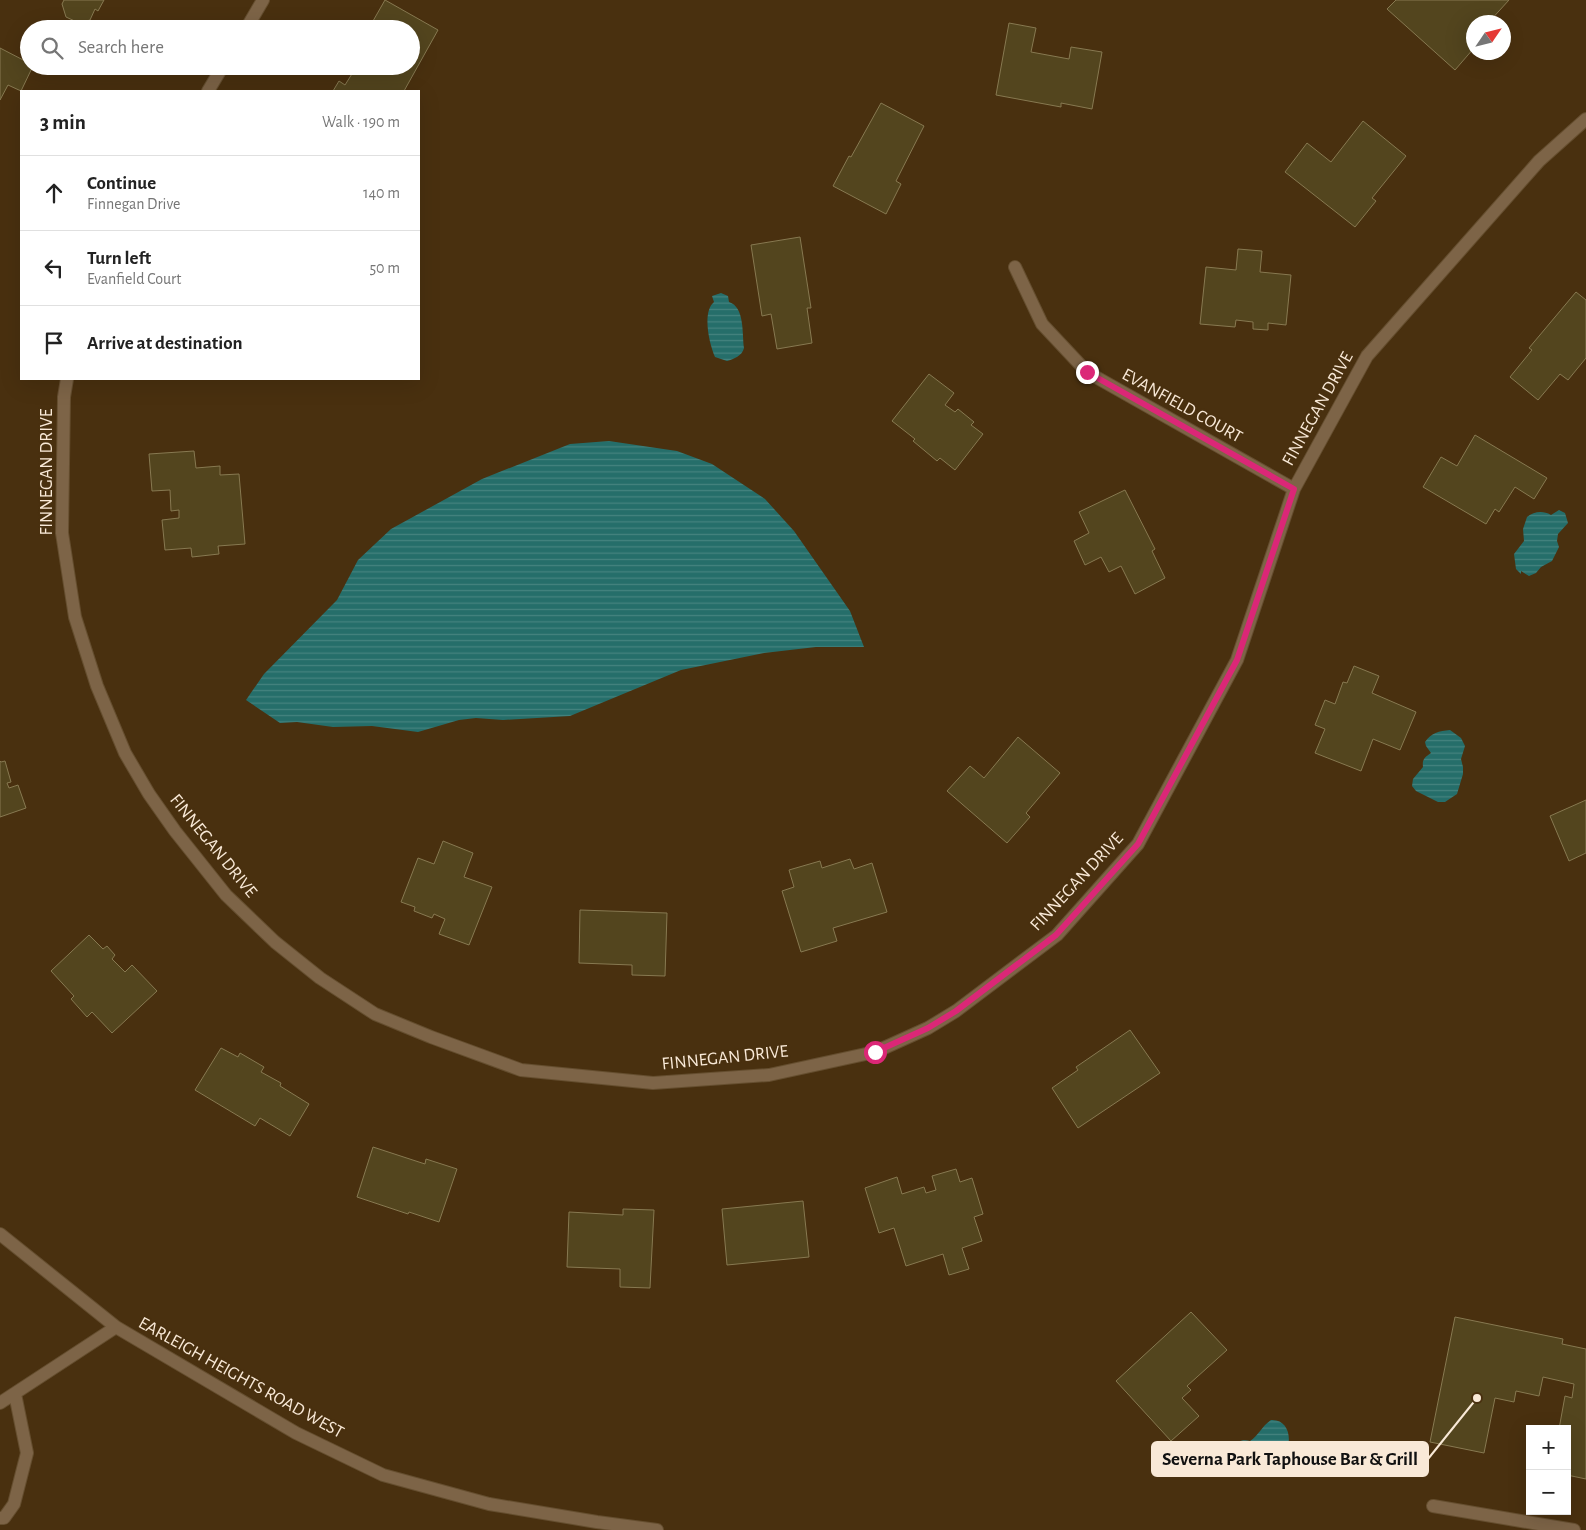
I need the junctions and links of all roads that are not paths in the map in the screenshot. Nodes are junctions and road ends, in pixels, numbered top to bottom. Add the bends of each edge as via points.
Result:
1 (263, 0) edge
2 (251, 20) edge
3 (218, 75) edge
4 (209, 90) edge
5 (1586, 119) edge
6 (1015, 267) dead end
7 (67, 380) edge
8 (1294, 489) junction
9 (0, 1234) edge
10 (116, 1328) junction
11 (16, 1394) junction
12 (0, 1403) edge
13 (1433, 1506) dead end
14 (2, 1522) edge
15 (597, 1526) edge
16 (657, 1530) edge
17 (1574, 1530) edge

1 - 2 street
3 - 4 street
5 - 8 street, FINNEGAN DRIVE via 1538,161 1367,356
6 - 8 street, EVANFIELD COURT via 1042,324 1087,372
7 - 8 street, FINNEGAN DRIVE via 62,533 75,617 97,686 125,753 148,794 226,895 275,942 320,978 375,1014 521,1070 653,1083 769,1075 875,1052 928,1028 956,1011 1056,935 1138,844 1237,660
9 - 10 street
10 - 11 street, EARLEIGH HEIGHTS ROAD WEST
10 - 15 street, EARLEIGH HEIGHTS ROAD WEST via 296,1433 383,1475 489,1504
11 - 12 street, EARLEIGH HEIGHTS ROAD WEST
11 - 14 street via 27,1453 14,1504
13 - 17 street
15 - 16 street, EARLEIGH HEIGHTS ROAD WEST

